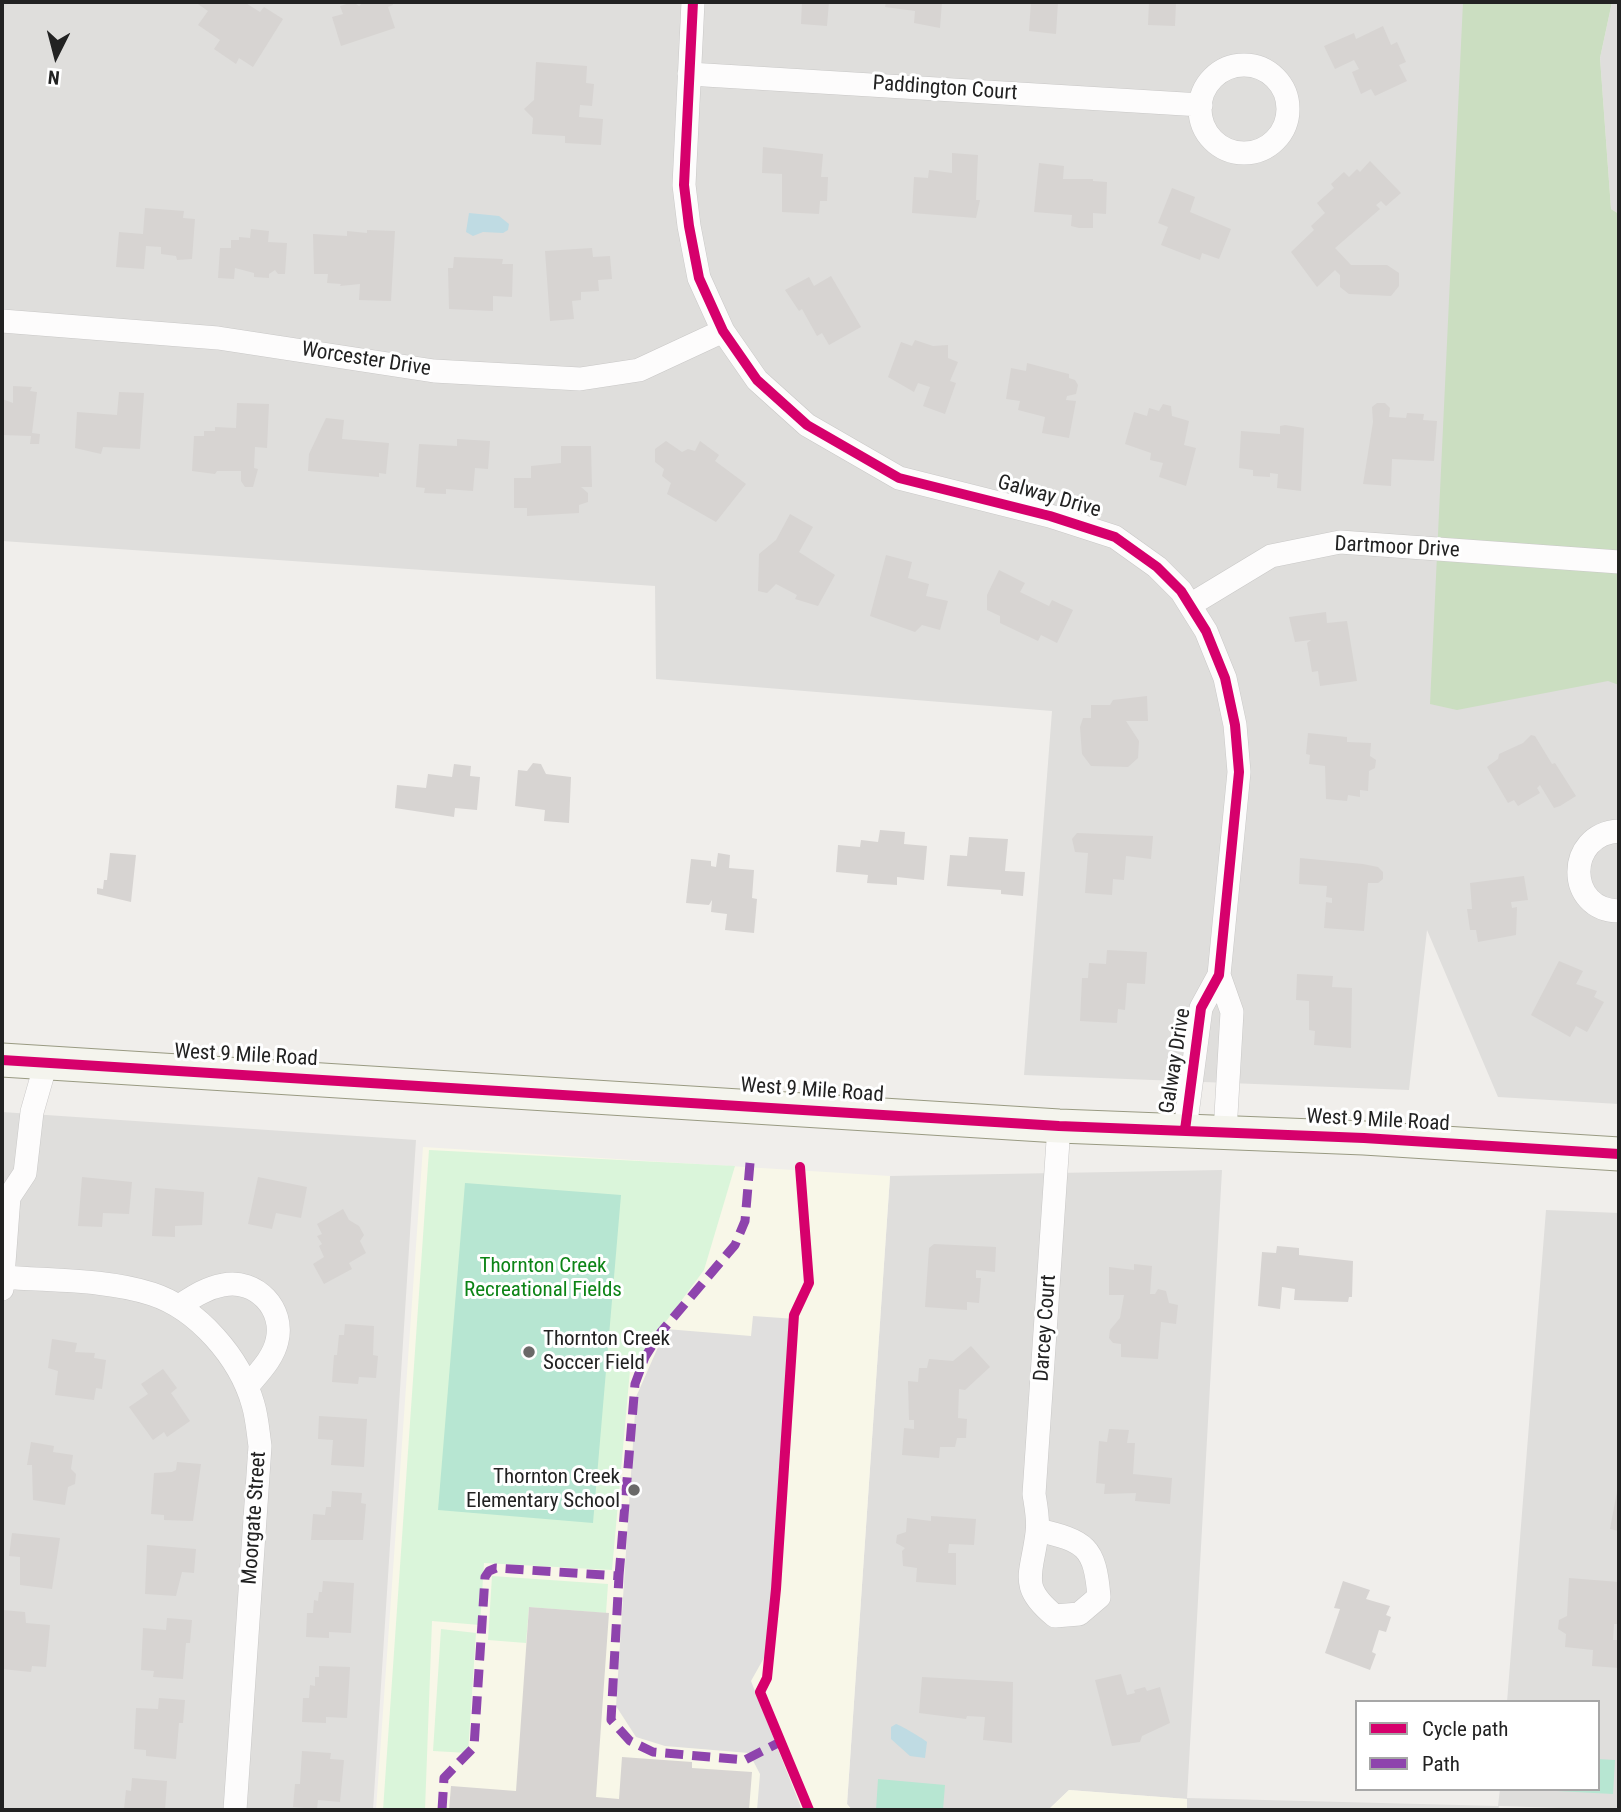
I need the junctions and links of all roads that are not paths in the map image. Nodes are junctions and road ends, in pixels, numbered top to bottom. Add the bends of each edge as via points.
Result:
1 (692, 2) edge
2 (689, 74) junction
3 (1201, 105) dead end
4 (2, 321) edge
5 (723, 331) junction
6 (1619, 562) edge
7 (1190, 605) junction
8 (1619, 831) edge
9 (1619, 911) edge
10 (1219, 975) junction
11 (2, 1060) edge
12 (46, 1063) junction
13 (1059, 1126) junction
14 (1185, 1130) junction
15 (1225, 1132) junction
16 (1619, 1154) edge
17 (5, 1191) edge
18 (2, 1283) edge
19 (178, 1306) junction
20 (247, 1387) junction
21 (1038, 1530) dead end
22 (235, 1810) edge

1 - 2 street, Galway Drive
2 - 3 street, Paddington Court
2 - 5 street, Galway Drive via 687,216 699,278
4 - 5 street, Worcester Drive via 218,338 433,371 580,379 639,370
5 - 7 street, Galway Drive via 757,380 807,425 863,460 899,478 1115,537 1157,567
6 - 7 street, Dartmoor Drive via 1340,542 1271,556
7 - 10 street, Galway Drive via 1225,678 1239,772
8 - 9 street via 1597,837 1587,846 1578,872 1588,897 1599,906
10 - 14 street, Galway Drive via 1201,1008
10 - 15 street, Galway Drive via 1233,1012
11 - 12 street, West 9 Mile Road
12 - 13 street, West 9 Mile Road
12 - 17 street via 32,1112 25,1172
13 - 14 street, West 9 Mile Road
13 - 21 street, Darcey Court via 1034,1494
14 - 15 street, West 9 Mile Road
15 - 16 street, West 9 Mile Road
17 - 18 street
18 - 19 street, Moorgate Street via 110,1286 151,1294
19 - 20 street, Moorgate Street via 217,1340
19 - 20 street via 205,1289 226,1284 247,1287 273,1306 277,1342
20 - 22 street, Moorgate Street via 261,1446

